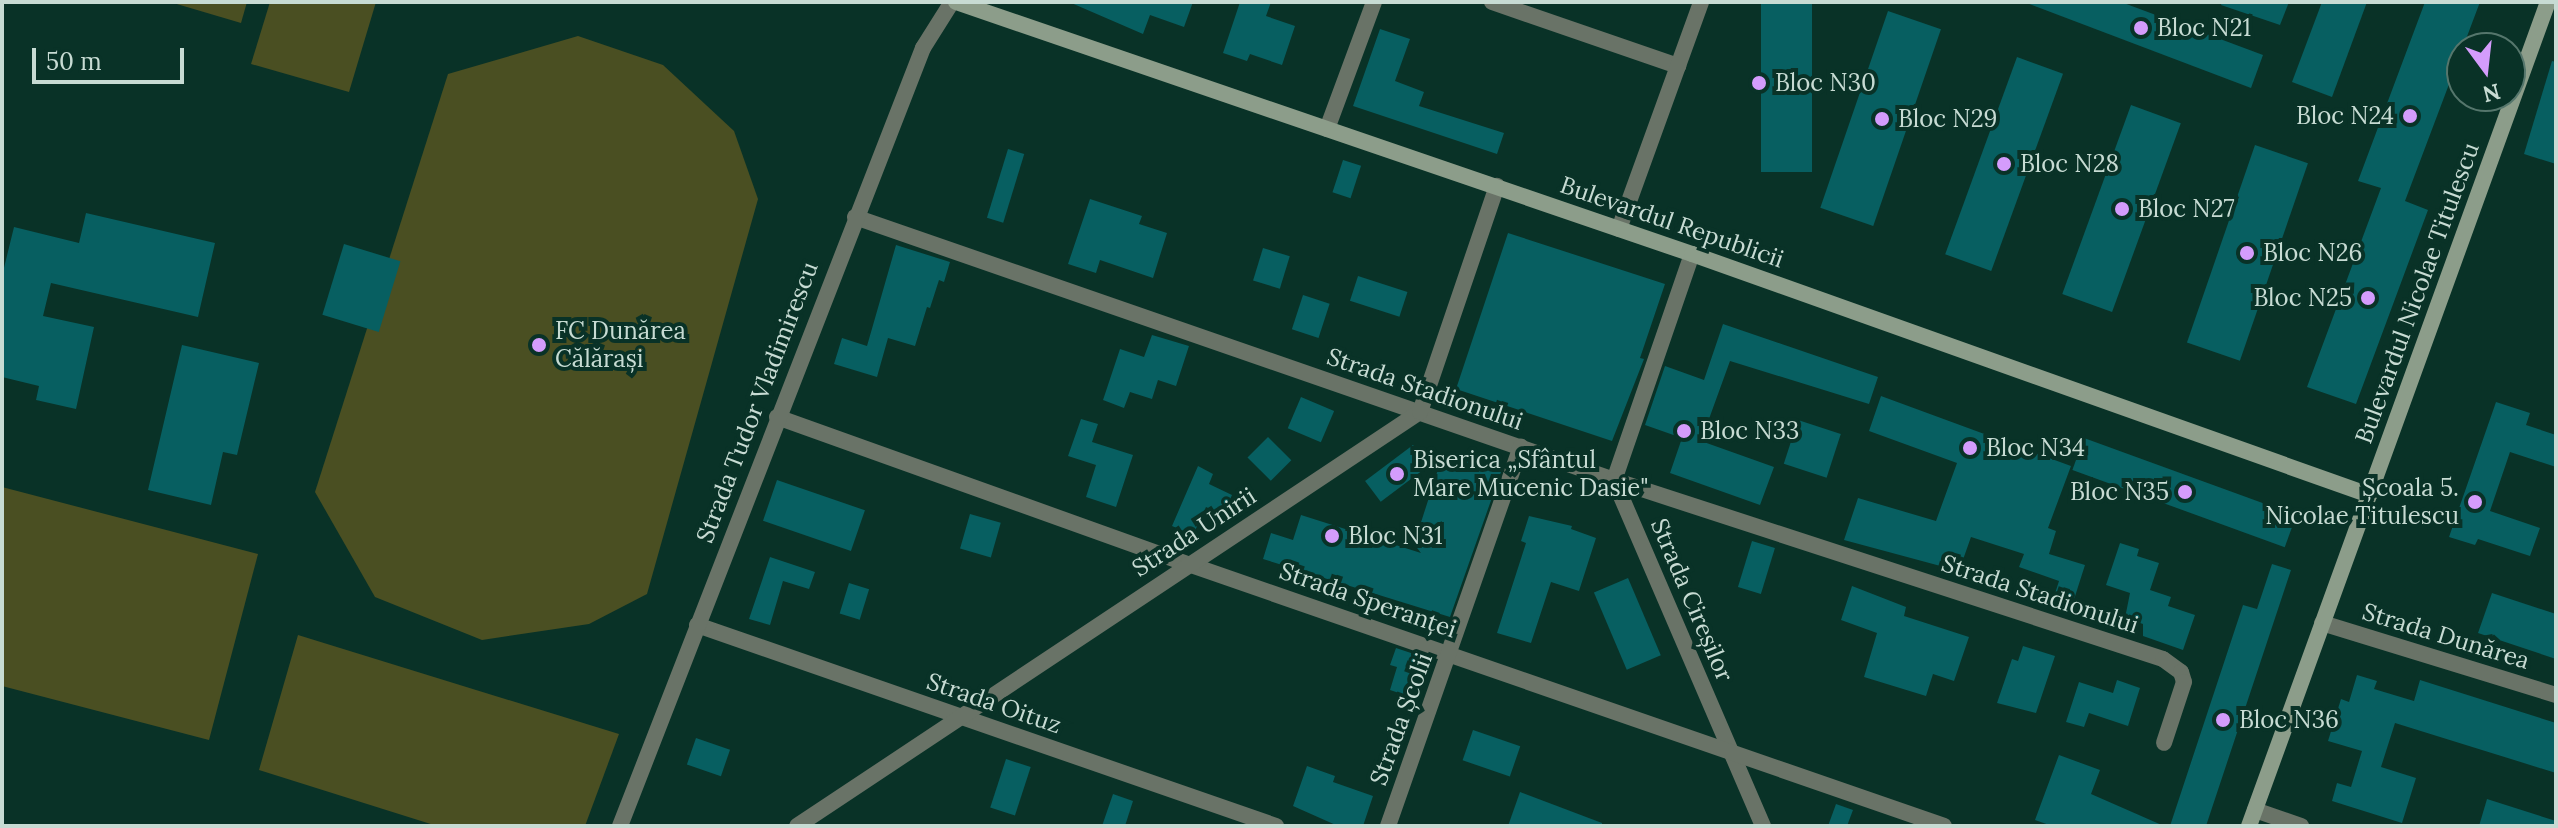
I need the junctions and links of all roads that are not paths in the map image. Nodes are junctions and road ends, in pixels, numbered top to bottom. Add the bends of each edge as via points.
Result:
1 (954, 2) edge
2 (1374, 2) edge
3 (1492, 2) edge
4 (1701, 2) edge
5 (2548, 2) edge
6 (1678, 66) junction
7 (1327, 129) junction
8 (1497, 186) junction
9 (855, 217) junction
10 (1619, 229) junction
11 (1692, 254) junction
12 (1420, 412) junction
13 (777, 417) junction
14 (1521, 447) junction
15 (1614, 480) junction
16 (2369, 495) junction
17 (1188, 564) junction
18 (2322, 623) junction
19 (697, 625) junction
20 (1450, 652) junction
21 (2556, 695) edge
22 (958, 717) junction
23 (2164, 743) dead end
24 (1730, 751) junction
25 (2252, 818) edge
26 (620, 826) edge
27 (797, 826) edge
28 (1276, 826) edge
29 (1388, 826) edge
30 (1763, 826) edge
31 (1944, 826) edge
32 (2301, 826) edge

1 - 7 main road, Bulevardul Republicii
1 - 9 street, Strada Tudor Vladimirescu via 923,48
2 - 7 street
3 - 6 street
4 - 6 street
5 - 16 main road, Bulevardul Nicolae Titulescu
6 - 10 street
7 - 8 main road, Bulevardul Republicii
8 - 10 main road, Bulevardul Republicii
8 - 12 street
9 - 12 street, Strada Stadionului
9 - 13 street, Strada Tudor Vladimirescu
10 - 11 main road, Bulevardul Republicii
11 - 15 street
11 - 16 main road, Bulevardul Republicii
12 - 14 street, Strada Stadionului
12 - 17 street, Strada Unirii
13 - 17 street, Strada Speranței
13 - 19 street, Strada Tudor Vladimirescu
14 - 15 street, Strada Stadionului
14 - 20 street, Strada Școlii
15 - 23 street, Strada Stadionului via 2172,664 2184,682
15 - 24 street, Strada Cireșilor
16 - 18 main road, Bulevardul Nicolae Titulescu
17 - 20 street, Strada Speranței
17 - 22 street, Strada Unirii
18 - 21 street, Strada Dunărea
18 - 25 main road, Bulevardul Nicolae Titulescu
19 - 22 street, Strada Oituz
19 - 26 street, Strada Tudor Vladimirescu
20 - 24 street, Strada Speranței
20 - 29 street, Strada Școlii
22 - 27 street, Strada Unirii
22 - 28 street, Strada Oituz
24 - 30 street, Strada Cireșilor
24 - 31 street, Strada Speranței
25 - 32 street

